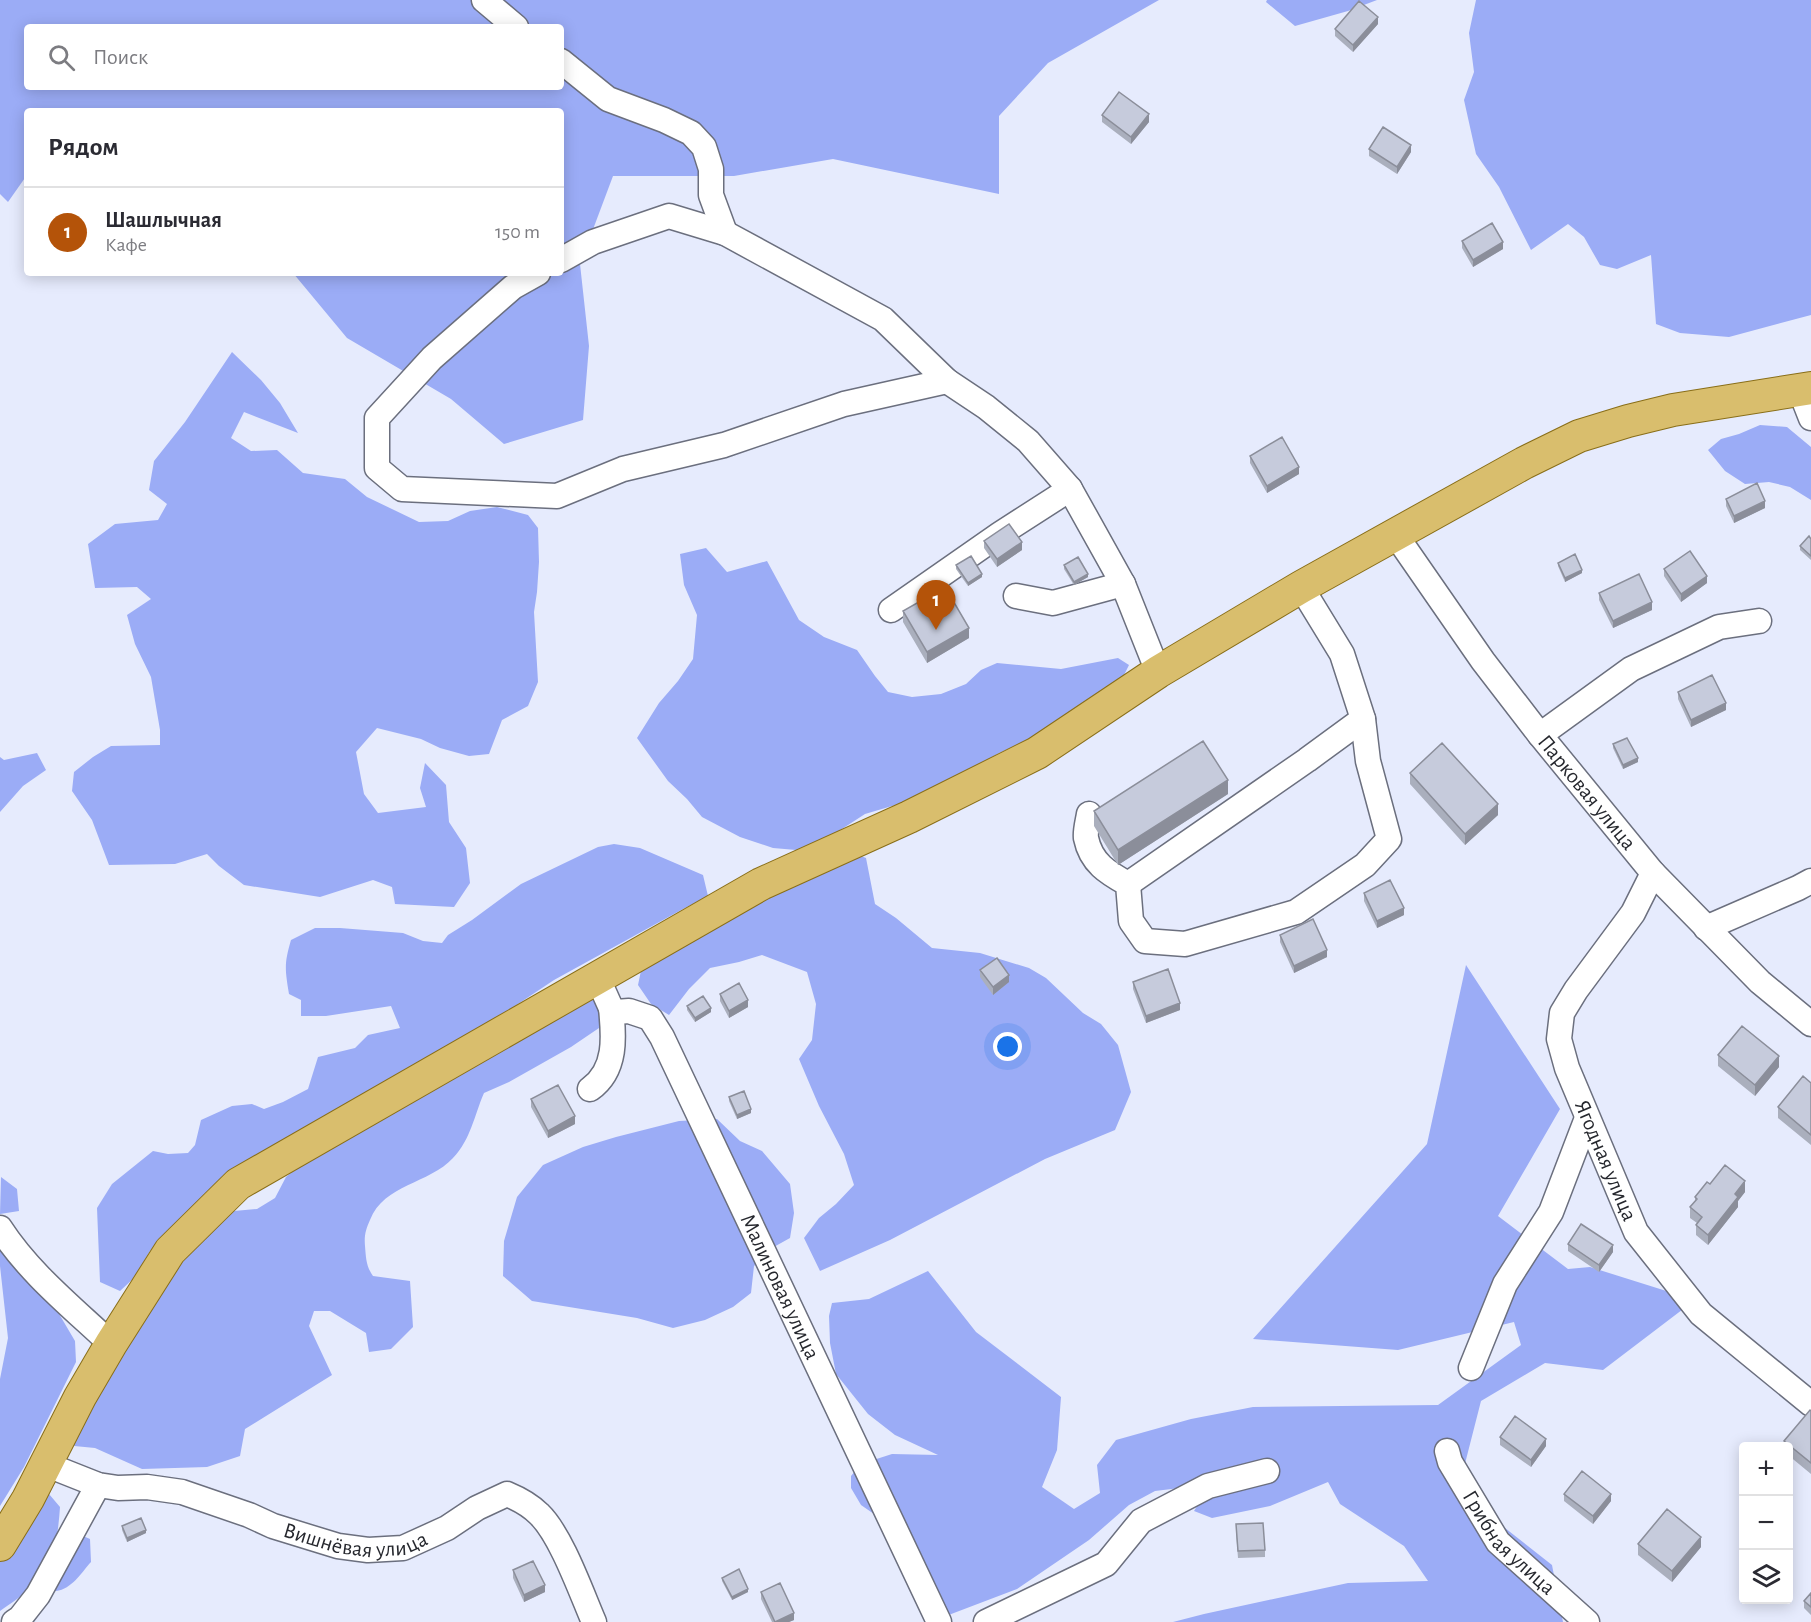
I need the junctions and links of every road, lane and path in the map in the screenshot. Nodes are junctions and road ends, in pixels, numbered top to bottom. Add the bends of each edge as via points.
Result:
1 (484, 0) edge
2 (512, 24) edge
3 (564, 64) edge
4 (725, 233) junction
5 (564, 258) edge
6 (533, 276) edge
7 (947, 381) junction
8 (1805, 388) edge
9 (1811, 418) edge
10 (1070, 489) junction
11 (1395, 534) junction
12 (1123, 584) junction
13 (1301, 586) junction
14 (1016, 596) dead end
15 (891, 610) dead end
16 (1759, 621) dead end
17 (1158, 672) junction
18 (1363, 719) junction
19 (1540, 735) junction
20 (1089, 814) dead end
21 (1653, 873) junction
22 (1811, 880) edge
23 (1128, 884) junction
24 (1706, 928) junction
25 (598, 979) junction
26 (611, 1008) junction
27 (1811, 1024) edge
28 (590, 1089) dead end
29 (1587, 1118) junction
30 (0, 1228) edge
31 (111, 1344) junction
32 (1471, 1368) dead end
33 (1811, 1404) edge
34 (1447, 1451) dead end
35 (45, 1464) junction
36 (1267, 1471) dead end
37 (98, 1485) junction
38 (0, 1545) edge
39 (14, 1622) edge
40 (594, 1622) edge
41 (939, 1622) edge
42 (986, 1622) edge
43 (1587, 1622) edge

1 - 2 street
3 - 4 street via 608,99 691,133 704,147 711,169 711,195
4 - 5 street via 669,216 593,242
4 - 7 street via 884,319
6 - 7 street via 513,287 432,358 377,418 377,468 402,489 558,496 623,469 724,445 844,404
7 - 10 street via 1028,441
8 - 9 street
8 - 11 main road via 1673,410 1579,436
10 - 12 street
10 - 15 street
11 - 13 main road
11 - 19 street, Парковая улица
12 - 14 street via 1053,603
12 - 17 street
13 - 17 main road
13 - 18 street via 1342,654
16 - 19 street via 1719,627 1631,669
17 - 25 main road via 1037,753 761,884
18 - 23 street
18 - 23 street via 1368,761 1389,840 1365,865 1296,912 1185,944 1145,941 1131,921
19 - 21 street, Парковая улица
20 - 23 street via 1086,838 1094,858 1104,872
21 - 24 street, Парковая улица
21 - 29 street, Ягодная улица via 1633,913 1562,1013 1559,1039
22 - 24 street
24 - 27 street, Парковая улица via 1760,982
25 - 26 street
25 - 31 main road via 238,1184 170,1251
26 - 28 street via 613,1053 607,1068
26 - 41 street, Малиновая улица via 650,1018 663,1037
29 - 32 street via 1551,1212 1505,1284
29 - 33 street, Ягодная улица via 1636,1232 1701,1314
30 - 31 street via 53,1289
31 - 35 main road
34 - 43 street, Грибная улица via 1498,1542
35 - 37 street, Вишнёвая улица
35 - 38 main road
36 - 42 street via 1208,1486 1141,1521 1106,1564
37 - 39 street via 38,1595
37 - 40 street, Вишнёвая улица via 147,1486 182,1492 273,1526 338,1546 368,1550 403,1548 507,1494 540,1515 556,1538

